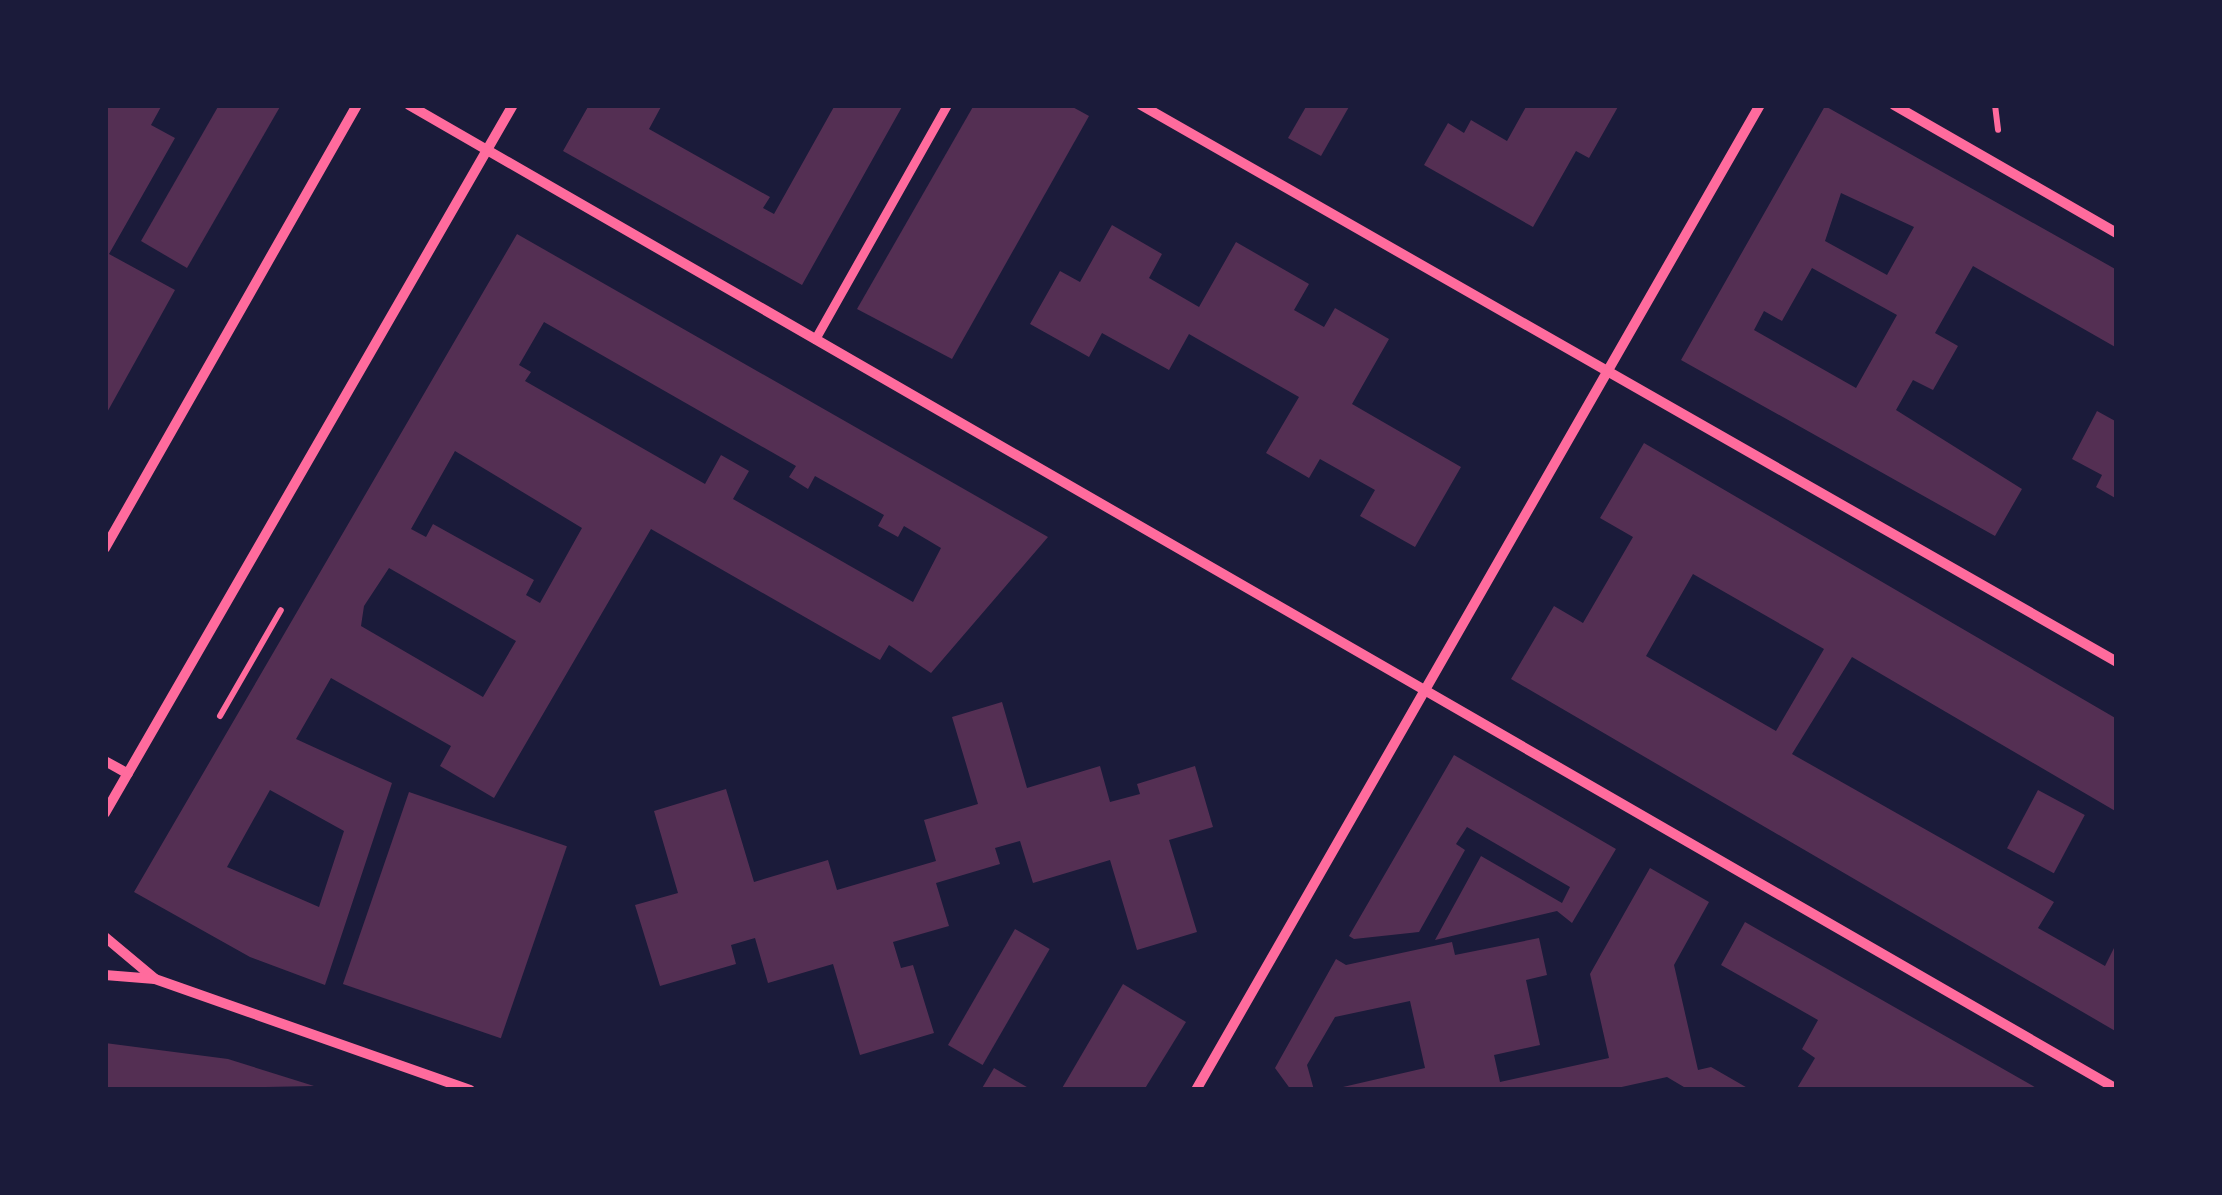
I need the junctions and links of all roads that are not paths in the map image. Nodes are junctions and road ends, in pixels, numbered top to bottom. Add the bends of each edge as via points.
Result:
1 (357, 105) edge
2 (408, 105) edge
3 (513, 105) edge
4 (947, 105) edge
5 (1142, 105) edge
6 (1760, 105) edge
7 (1894, 105) edge
8 (487, 150) junction
9 (2117, 233) edge
10 (816, 339) junction
11 (1608, 368) junction
12 (105, 548) edge
13 (2117, 662) edge
14 (1424, 692) junction
15 (105, 761) edge
16 (128, 774) junction
17 (105, 812) edge
18 (105, 937) edge
19 (105, 975) edge
20 (155, 979) junction
21 (2117, 1089) edge
22 (470, 1090) edge
23 (1196, 1090) edge

1 - 12 street
2 - 8 street
3 - 8 street
4 - 10 street
5 - 11 street
6 - 11 street
7 - 9 street
8 - 10 street
8 - 16 street
10 - 14 street
11 - 13 street
11 - 14 street
14 - 21 street
14 - 23 street
15 - 16 street
16 - 17 street
18 - 20 street
19 - 20 street
20 - 22 street

